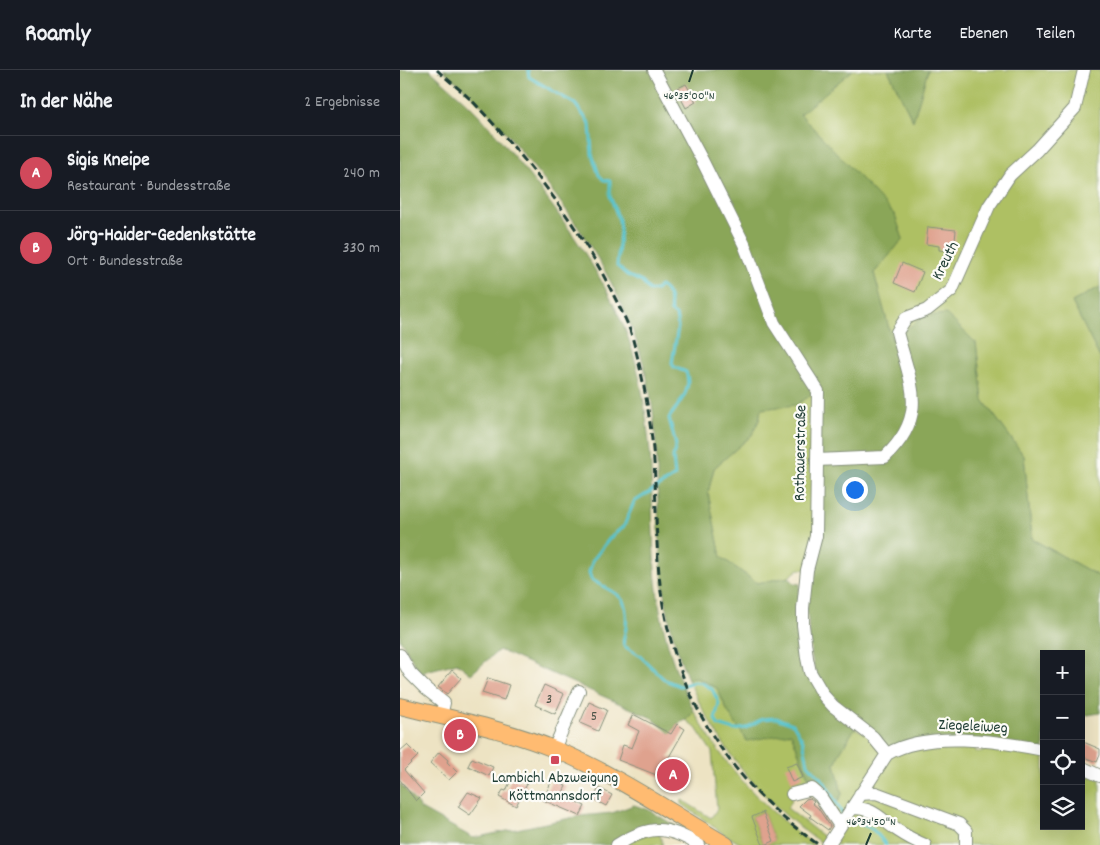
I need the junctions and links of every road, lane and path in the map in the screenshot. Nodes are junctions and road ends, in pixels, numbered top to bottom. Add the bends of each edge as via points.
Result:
1 (654, 70) edge
2 (1084, 70) edge
3 (817, 460) junction
4 (400, 655) edge
5 (579, 691) dead end
6 (406, 708) edge
7 (443, 710) junction
8 (554, 749) junction
9 (1040, 750) edge
10 (887, 754) junction
11 (1085, 769) edge
12 (1100, 776) edge
13 (792, 794) dead end
14 (860, 794) junction
15 (851, 808) junction
16 (840, 826) junction
17 (700, 838) edge
18 (829, 844) edge
19 (617, 845) edge
20 (717, 845) edge
21 (726, 845) edge
22 (925, 845) edge
23 (966, 845) edge

1 - 3 street, Rothauerstraße via 744,244 774,323 818,391
2 - 3 street, Kreuth via 1075,108 1010,175 989,206 952,290 927,310 906,318 897,332 910,377 914,406 908,430 896,448 886,458
3 - 10 street, Rothauerstraße via 816,536 807,570 803,608 806,658 824,696 873,737
4 - 7 street via 410,673
5 - 8 street
6 - 7 main road
7 - 8 main road
8 - 17 main road via 609,776
9 - 10 street, Ziegeleiweg via 960,740 924,741
10 - 14 street
11 - 12 street
13 - 16 street via 812,789
14 - 15 street
14 - 23 street via 876,793 959,824 966,831
15 - 16 street
15 - 22 street via 875,812 896,829
16 - 18 street
17 - 19 street via 662,829 645,831
17 - 20 main road
17 - 21 main road

